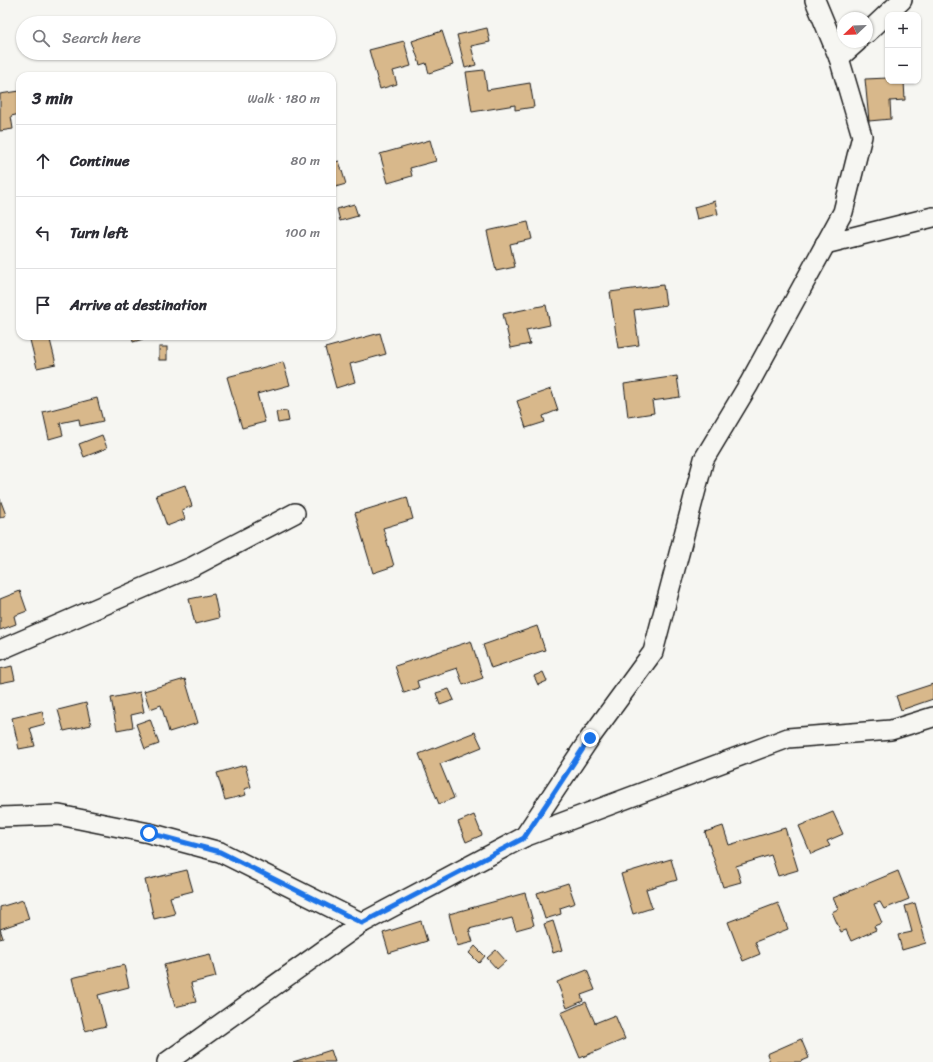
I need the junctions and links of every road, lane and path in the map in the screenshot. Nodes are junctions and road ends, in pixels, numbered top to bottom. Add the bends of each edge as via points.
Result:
1 (815, 0) edge
2 (902, 0) edge
3 (873, 27) edge
4 (850, 48) edge
5 (839, 58) junction
6 (933, 217) edge
7 (826, 244) junction
8 (295, 513) dead end
9 (0, 650) edge
10 (933, 717) edge
11 (0, 817) edge
12 (524, 838) junction
13 (362, 923) junction
14 (167, 1062) edge

1 - 5 street
2 - 3 street
4 - 5 street
5 - 7 street via 862,136 843,212
6 - 7 street
7 - 12 street via 749,384 704,459 653,652 590,738
8 - 9 street via 194,566
10 - 12 street via 891,730 788,738
11 - 13 street via 59,815 149,833 220,852
12 - 13 street
13 - 14 street

